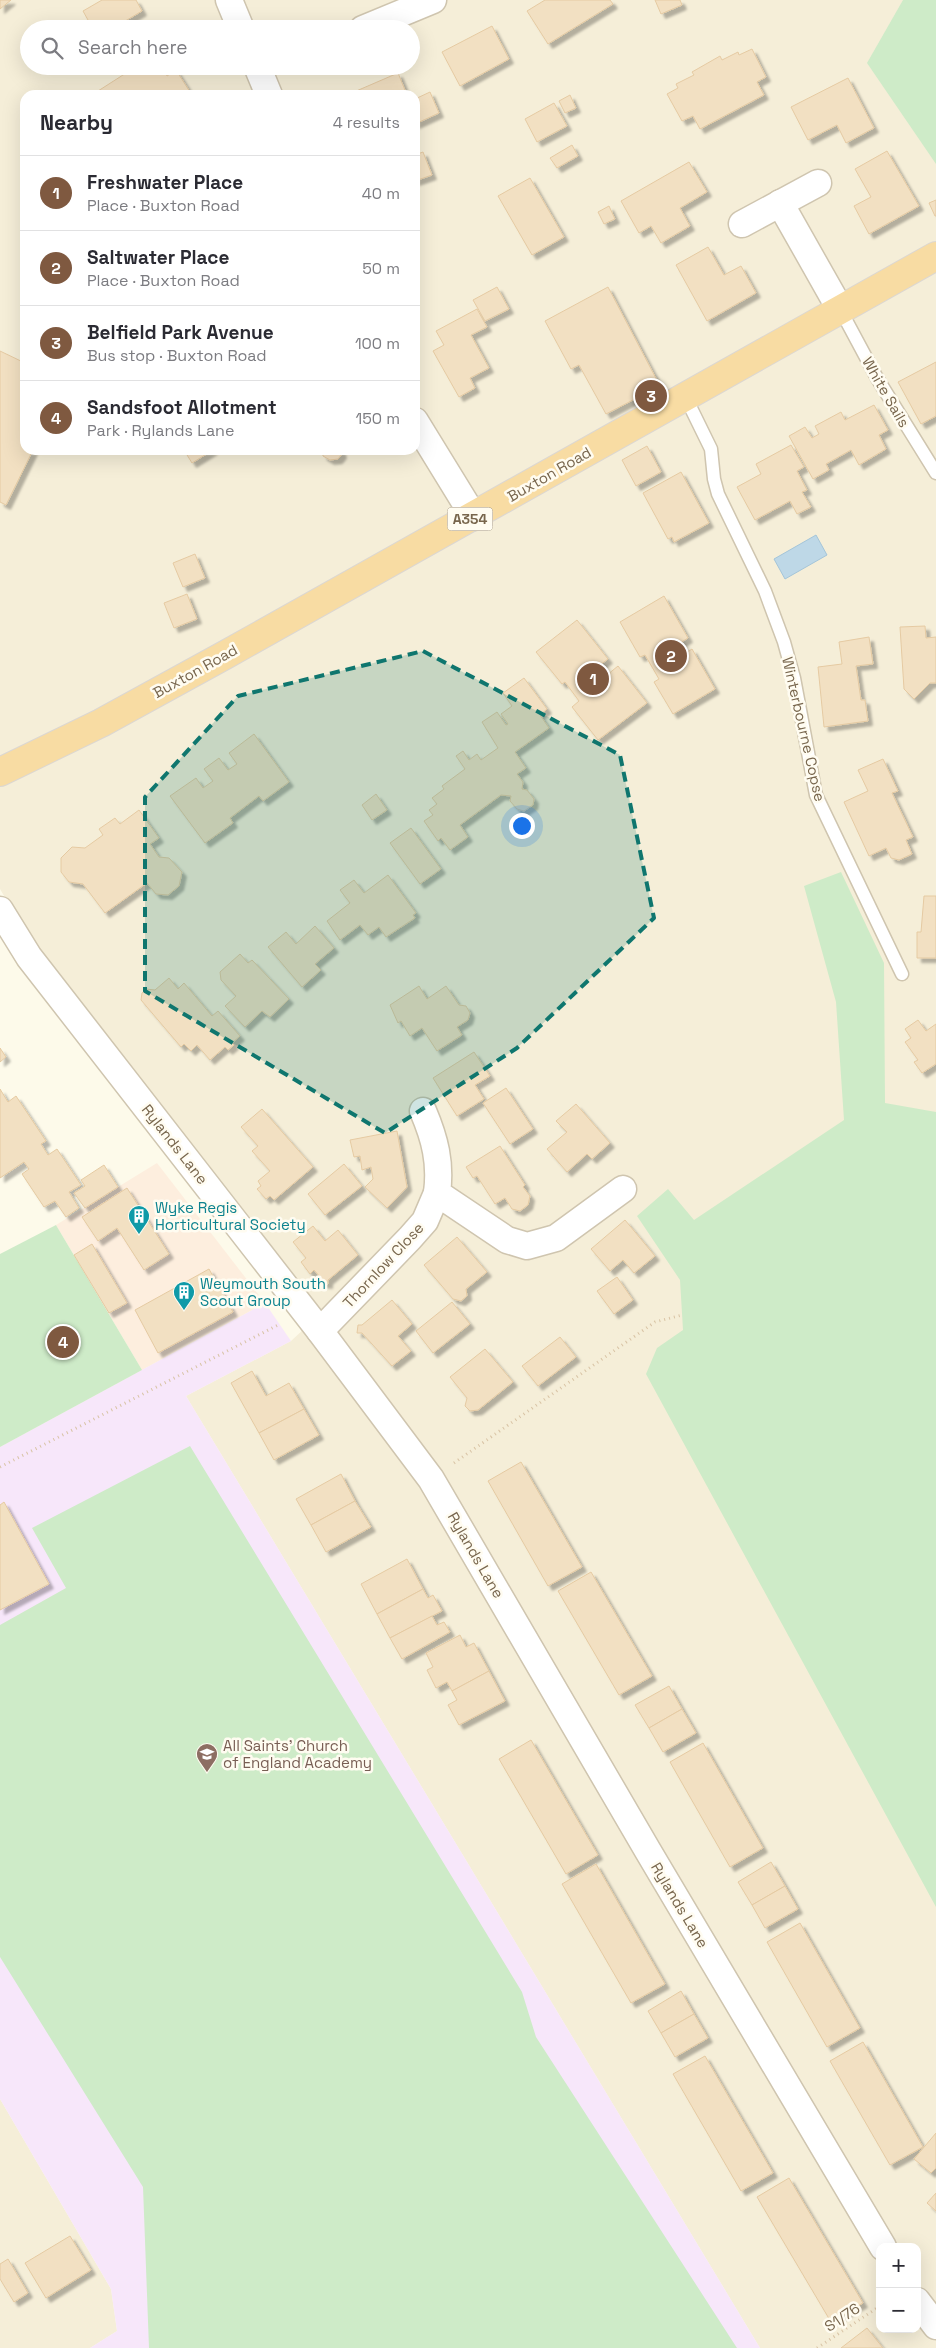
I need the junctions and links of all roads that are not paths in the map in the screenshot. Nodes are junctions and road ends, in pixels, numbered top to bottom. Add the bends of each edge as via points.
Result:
1 (229, 0) edge
2 (433, 0) edge
3 (237, 20) edge
4 (385, 20) edge
5 (818, 183) dead end
6 (780, 203) junction
7 (742, 224) dead end
8 (936, 256) edge
9 (840, 309) junction
10 (685, 396) junction
11 (420, 429) edge
12 (936, 473) edge
13 (474, 517) junction
14 (0, 772) edge
15 (0, 910) edge
16 (902, 974) dead end
17 (423, 1111) dead end
18 (622, 1189) dead end
19 (437, 1193) junction
20 (313, 1321) junction
21 (881, 2243) edge
22 (921, 2306) edge
23 (936, 2326) edge

1 - 3 street
2 - 4 street
5 - 6 street
6 - 7 street
6 - 9 street
8 - 9 highway, Buxton Road / A354
9 - 10 highway, Buxton Road / A354
9 - 12 lane, White Sails via 877,378
10 - 13 highway, Buxton Road / A354
10 - 16 lane, Winterbourne Copse via 711,450 718,494 765,591 784,642 816,795
11 - 13 street
13 - 14 highway, Buxton Road / A354 via 101,723
15 - 20 street, Rylands Lane via 35,964
17 - 19 street, Thornlow Close via 438,1158
18 - 19 street via 556,1238 527,1246 507,1240
19 - 20 street, Thornlow Close via 425,1221 410,1238
20 - 21 street, Rylands Lane via 431,1480
22 - 23 street

